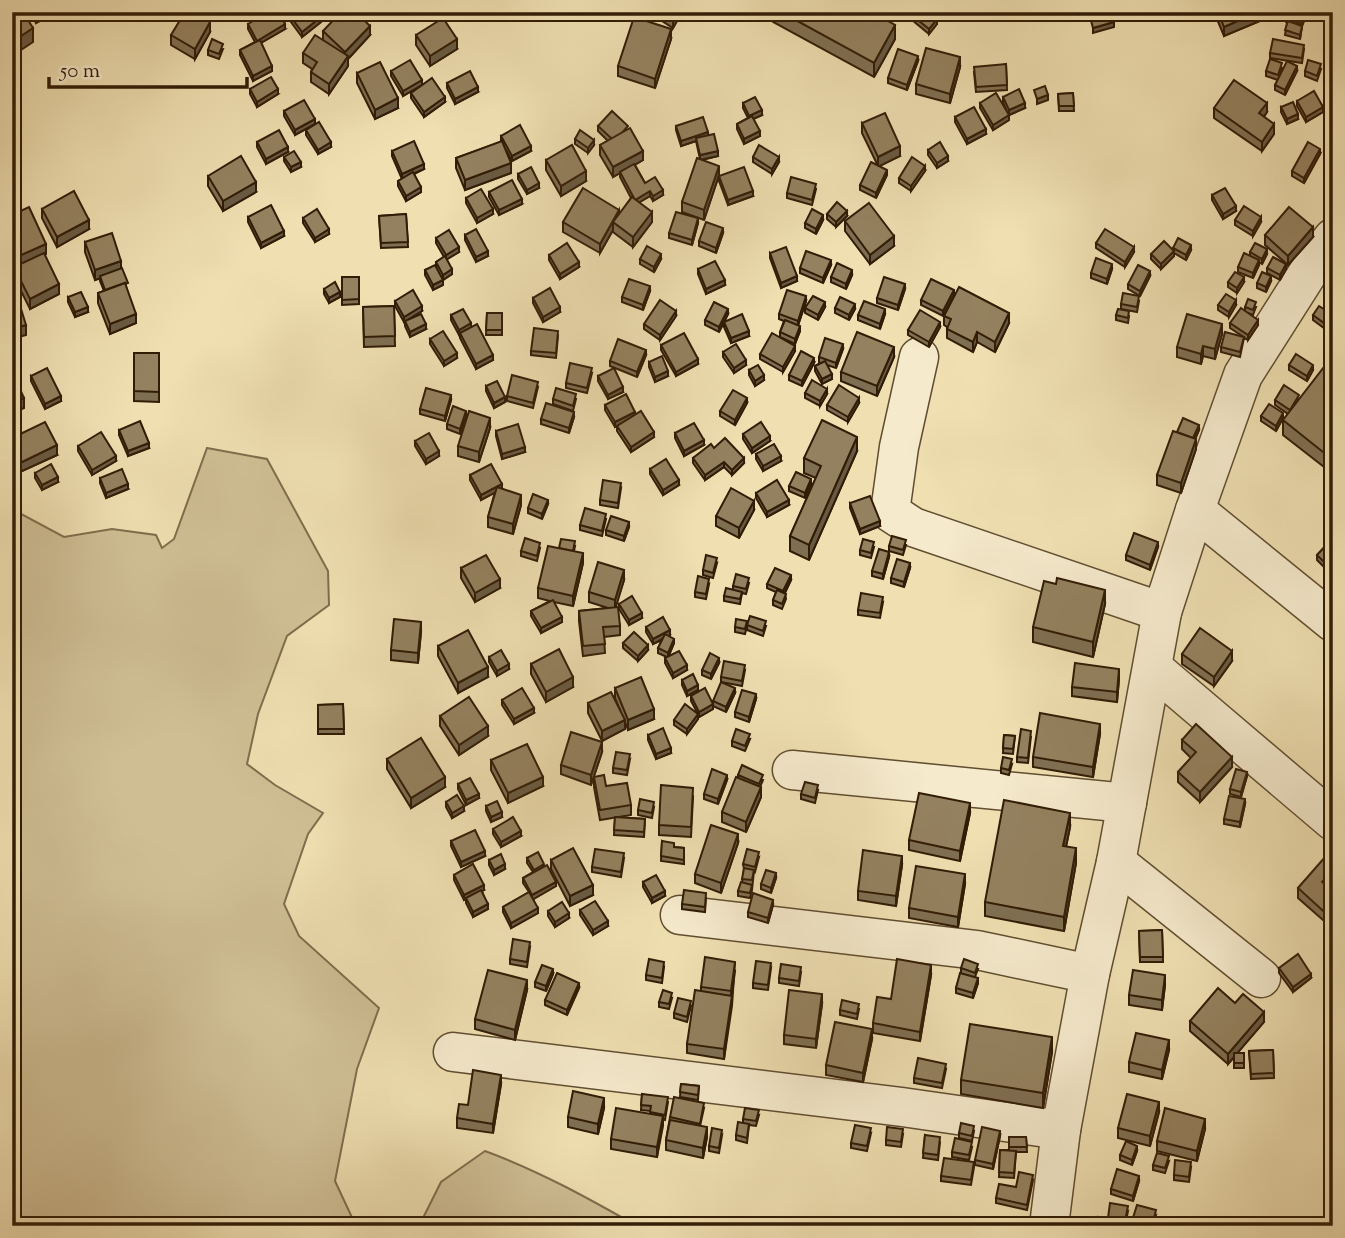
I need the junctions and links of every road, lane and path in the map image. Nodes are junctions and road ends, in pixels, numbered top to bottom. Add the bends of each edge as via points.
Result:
1 (1333, 238) edge
2 (919, 357) dead end
3 (1195, 510) junction
4 (1161, 612) junction
5 (1333, 622) edge
6 (1153, 668) junction
7 (792, 770) dead end
8 (1127, 803) junction
9 (1333, 821) edge
10 (1116, 862) junction
11 (680, 915) dead end
12 (1090, 974) junction
13 (1261, 978) dead end
14 (453, 1052) dead end
15 (1061, 1130) junction
16 (1049, 1226) edge

1 - 3 street via 1243,375
2 - 4 street via 890,512 913,527
3 - 4 street
3 - 5 street
4 - 6 street
6 - 8 street
6 - 9 street
7 - 8 street
8 - 10 street
10 - 12 street
10 - 13 street
11 - 12 street via 977,950
12 - 15 street
14 - 15 street
15 - 16 street

